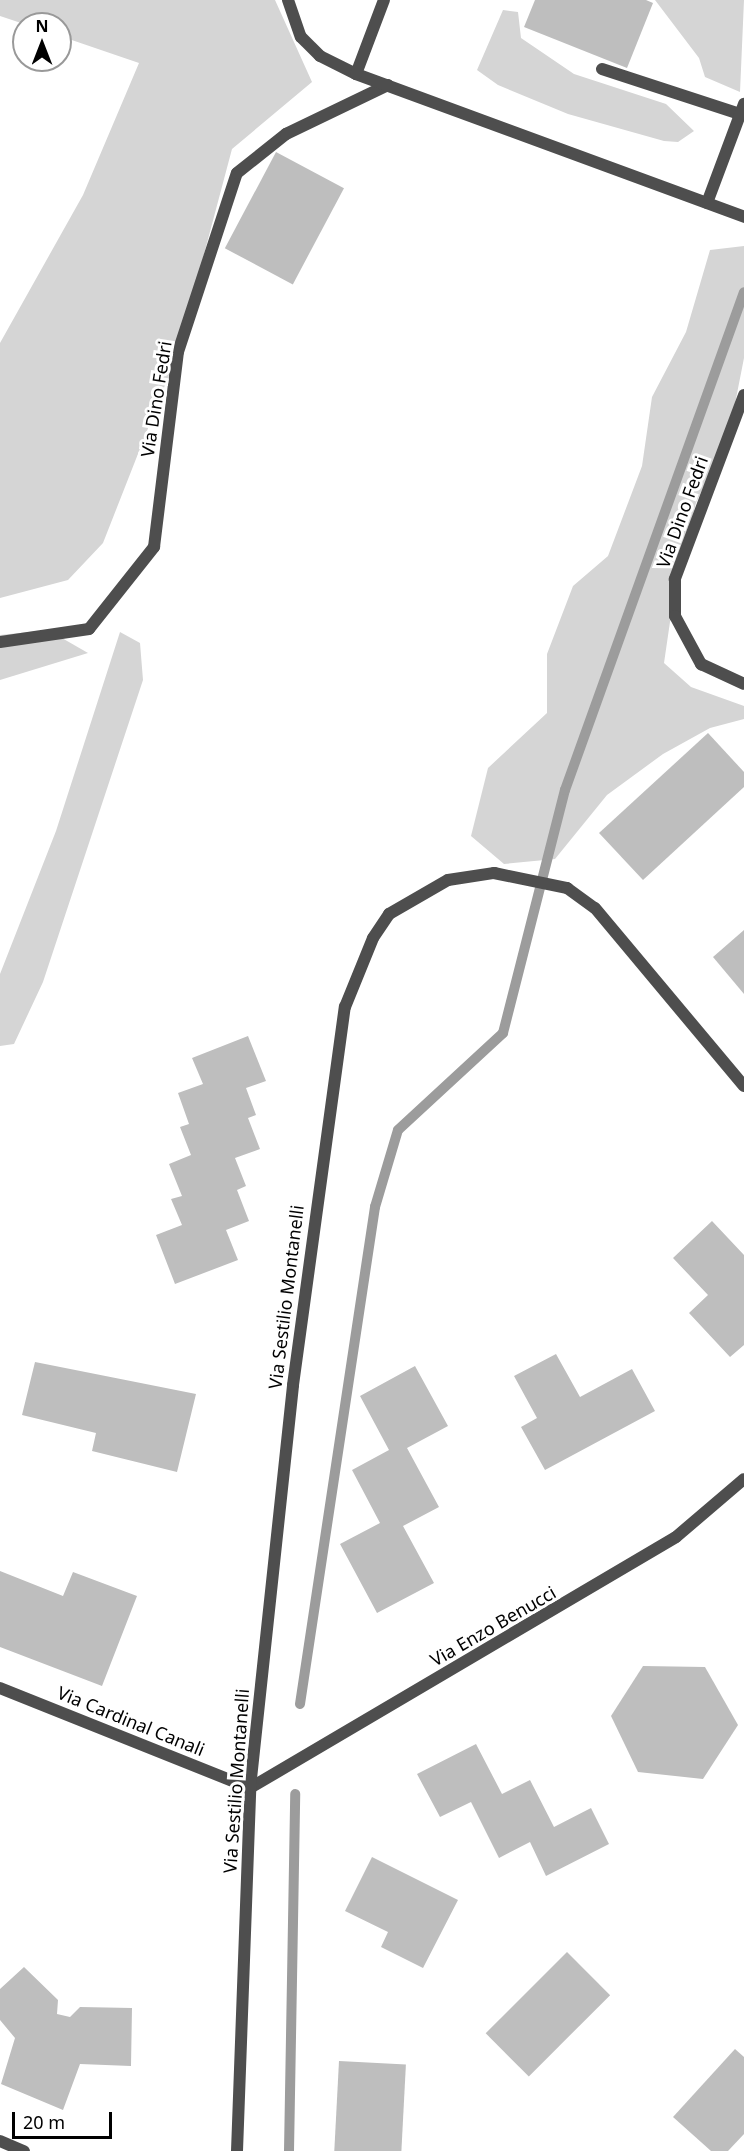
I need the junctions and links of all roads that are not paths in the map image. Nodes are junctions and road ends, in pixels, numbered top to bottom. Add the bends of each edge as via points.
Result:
1 (288, 0) edge
2 (384, 0) edge
3 (602, 69) dead end
4 (356, 74) junction
5 (388, 86) junction
6 (742, 109) edge
7 (707, 203) junction
8 (744, 217) edge
9 (744, 394) edge
10 (0, 642) edge
11 (744, 684) edge
12 (744, 1086) edge
13 (744, 1479) edge
14 (0, 1688) edge
15 (250, 1788) junction
16 (0, 2141) edge
17 (24, 2151) edge
18 (237, 2151) edge

1 - 4 street via 301,38 320,56
2 - 4 street
3 - 6 street
4 - 5 street
5 - 7 street
5 - 10 street, Via Dino Fedri via 285,134 237,173 178,352 154,547 89,628
6 - 7 street
7 - 8 street
9 - 11 street, Via Dino Fedri via 675,579 675,616 701,664
12 - 15 street, Via Sestilio Montanelli via 595,908 567,888 494,873 448,880 389,914 373,938 345,1007 295,1373
13 - 15 street, Via Enzo Benucci via 676,1537
14 - 15 street, Via Cardinal Canali
15 - 18 street, Via Sestilio Montanelli
16 - 17 street

